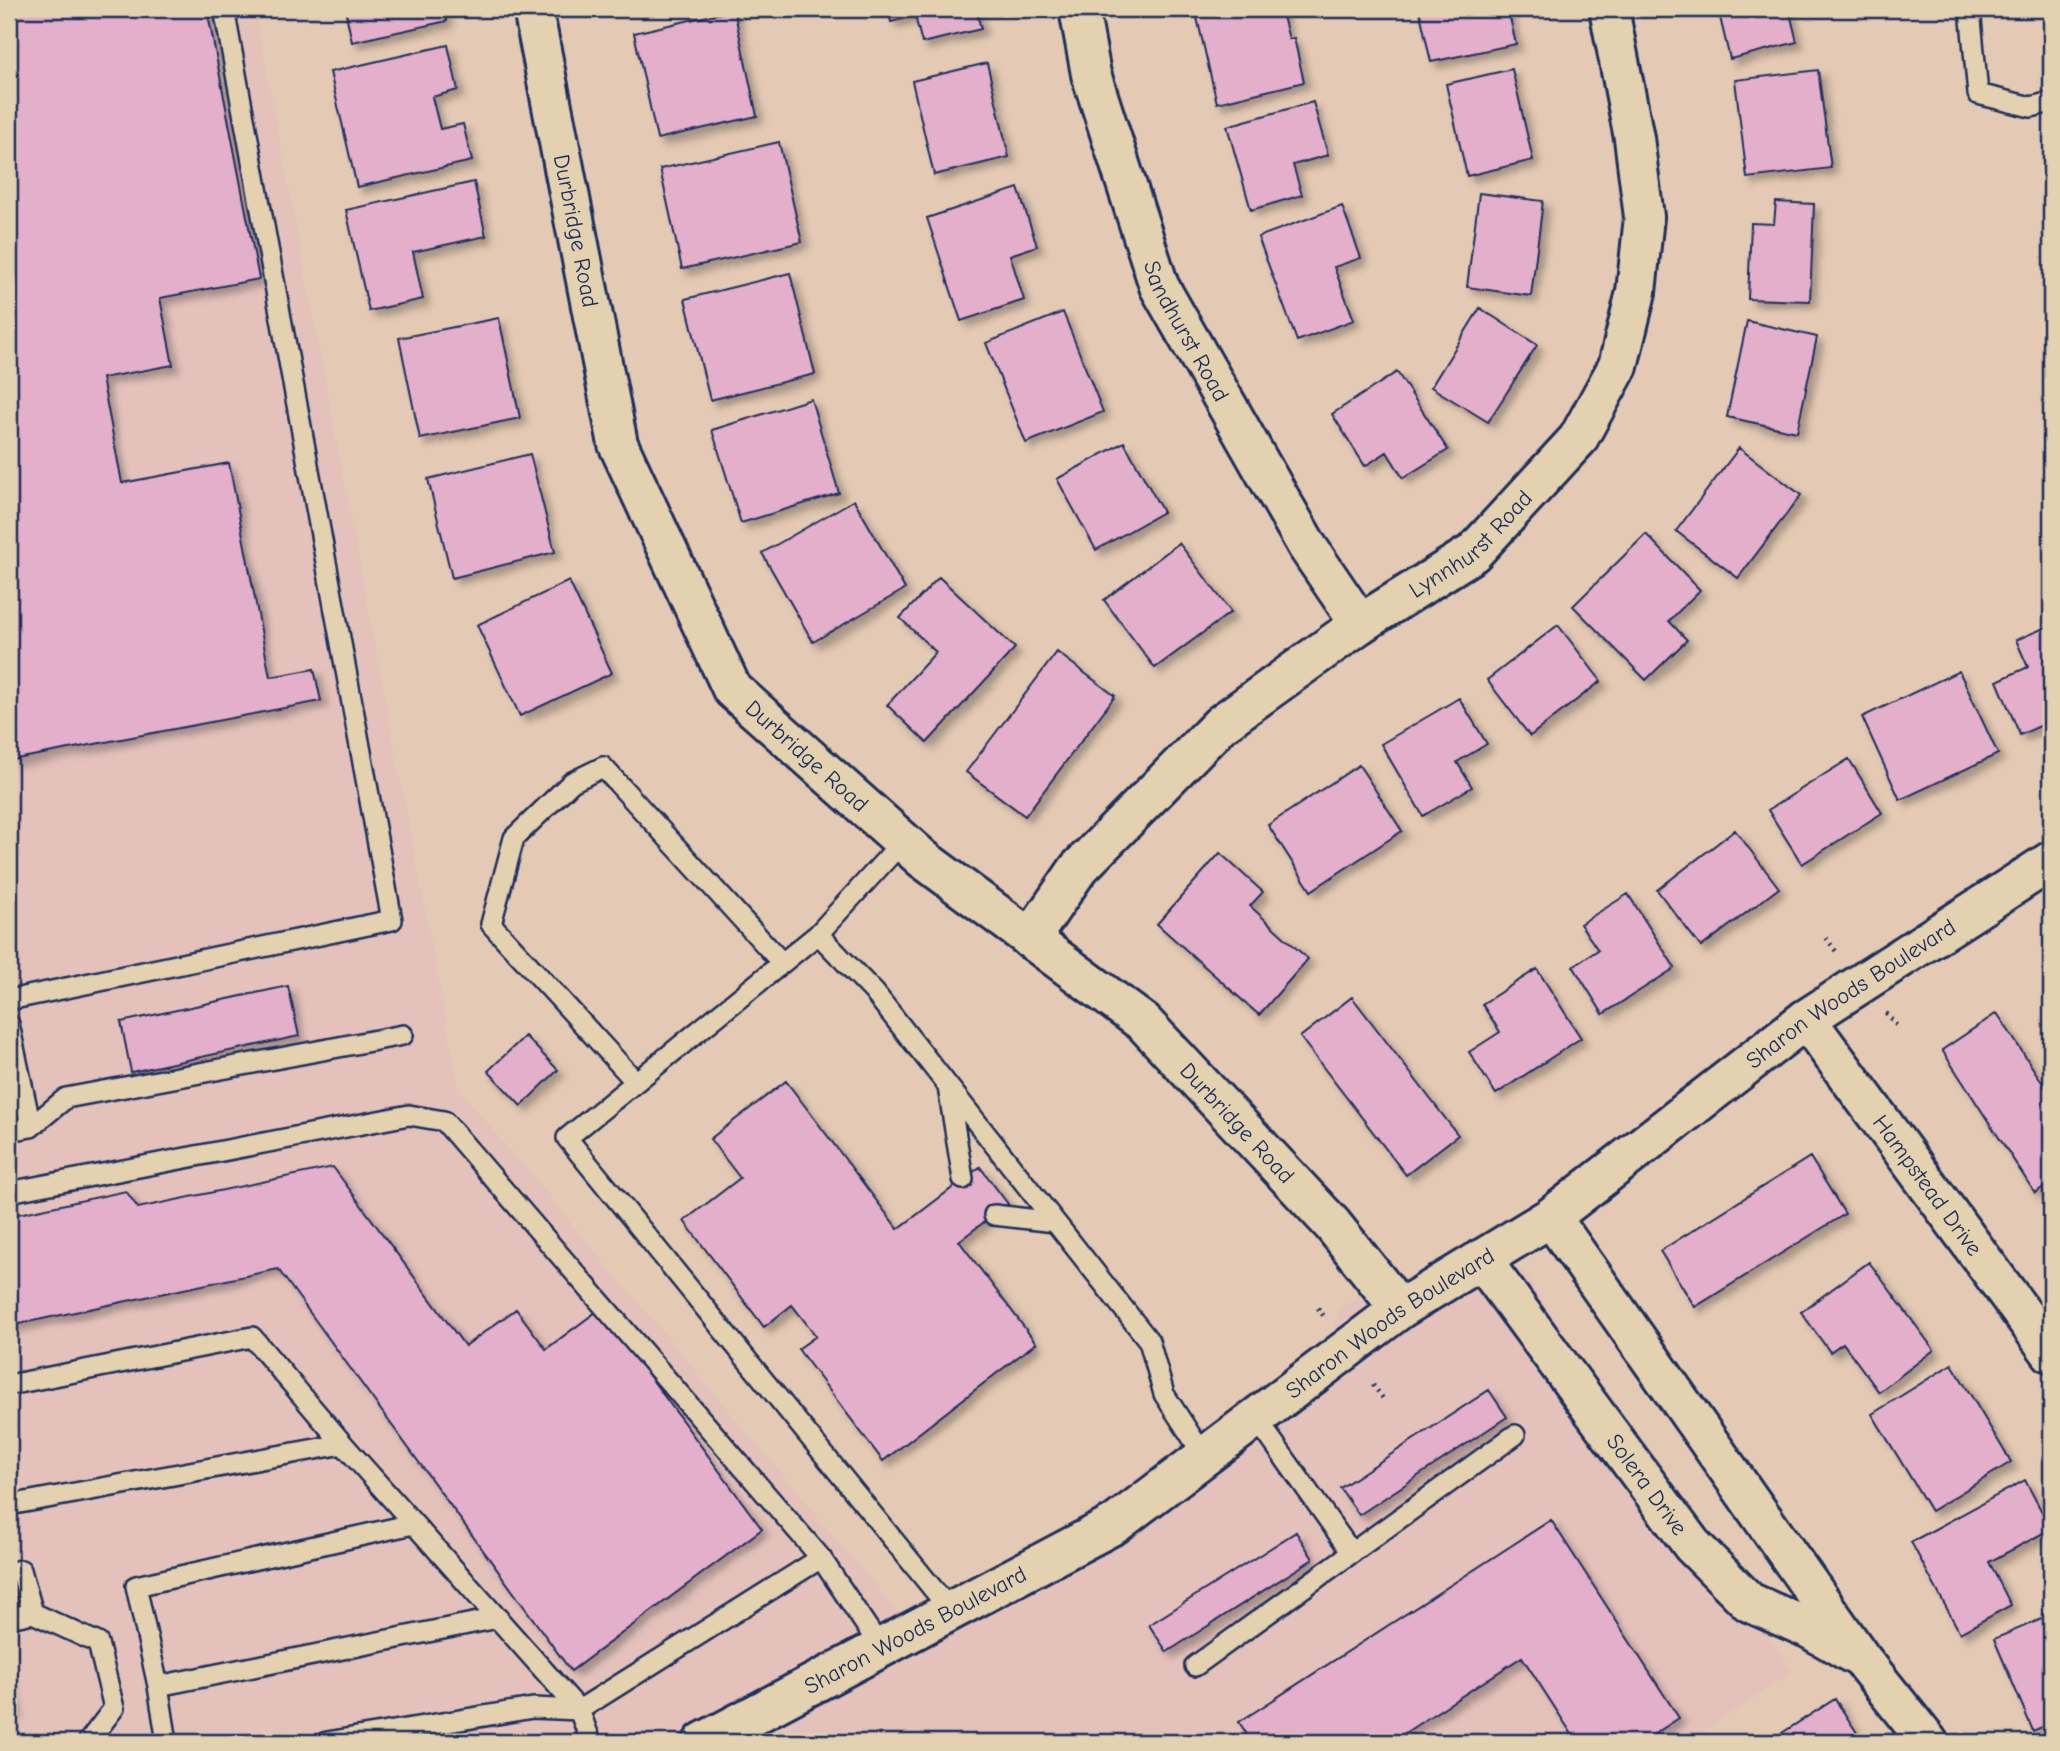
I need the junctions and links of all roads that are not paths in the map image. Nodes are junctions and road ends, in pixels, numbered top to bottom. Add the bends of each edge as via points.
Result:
1 (224, 9) edge
2 (533, 9) edge
3 (1079, 9) edge
4 (1609, 9) edge
5 (1970, 9) edge
6 (2051, 102) edge
7 (1360, 624) junction
8 (903, 841) junction
9 (2051, 861) edge
10 (818, 934) junction
11 (1030, 939) junction
12 (782, 963) junction
13 (9, 1000) edge
14 (1806, 1019) junction
15 (9, 1024) edge
16 (403, 1035) dead end
17 (636, 1082) junction
18 (948, 1086) junction
19 (31, 1127) junction
20 (9, 1131) edge
21 (963, 1179) dead end
22 (9, 1192) edge
23 (994, 1215) dead end
24 (1551, 1217) junction
25 (1055, 1222) junction
26 (1481, 1259) junction
27 (1400, 1309) junction
28 (2051, 1353) edge
29 (9, 1385) edge
30 (1256, 1418) junction
31 (1515, 1435) dead end
32 (343, 1444) junction
33 (1204, 1456) junction
34 (9, 1505) edge
35 (413, 1524) junction
36 (1352, 1553) junction
37 (821, 1558) junction
38 (9, 1572) edge
39 (951, 1611) junction
40 (33, 1613) junction
41 (9, 1618) edge
42 (498, 1618) junction
43 (881, 1648) junction
44 (1860, 1657) junction
45 (1195, 1666) dead end
46 (159, 1685) junction
47 (579, 1710) junction
48 (88, 1742) edge
49 (167, 1742) edge
50 (327, 1742) edge
51 (591, 1742) edge
52 (703, 1742) edge
53 (1928, 1742) edge

1 - 13 lane via 392,920
2 - 8 street, Durbridge Road via 618,444 732,689
3 - 7 street, Sandhurst Road via 1091,74 1159,286 1307,546
4 - 7 street, Lynnhurst Road via 1644,216 1636,292 1618,366 1577,439 1473,553
5 - 6 lane via 1978,94 2031,107
7 - 11 street, Lynnhurst Road via 1221,724 1078,870
8 - 10 lane
8 - 11 street, Durbridge Road
9 - 14 street, Sharon Woods Boulevard
10 - 12 lane
10 - 18 lane via 874,992
11 - 27 street, Durbridge Road via 1144,1023 1332,1224
12 - 17 lane
12 - 17 lane via 603,767 572,782 514,838 491,924
14 - 24 street, Sharon Woods Boulevard
14 - 28 street, Hampstead Drive
15 - 19 lane
16 - 19 lane via 66,1098
17 - 39 lane via 567,1138
18 - 21 lane
18 - 25 lane
19 - 20 lane
22 - 37 lane via 409,1115 444,1121
23 - 25 lane
24 - 26 street, Sharon Woods Boulevard
24 - 44 street, Solera Drive
25 - 33 lane via 1149,1341 1164,1394
26 - 27 street, Sharon Woods Boulevard
26 - 44 street, Solera Drive via 1692,1545 1749,1602
27 - 30 street, Sharon Woods Boulevard
29 - 32 lane via 252,1337
30 - 33 street, Sharon Woods Boulevard
30 - 36 lane
31 - 36 lane
32 - 34 lane
32 - 35 lane
33 - 39 street, Sharon Woods Boulevard via 1115,1524
35 - 42 lane
35 - 46 lane via 136,1586
36 - 45 lane
37 - 43 lane
37 - 47 lane
38 - 40 lane via 21,1570
39 - 43 street, Sharon Woods Boulevard
40 - 41 lane
40 - 48 lane via 98,1643 114,1709
42 - 46 lane
42 - 47 lane
43 - 52 street, Sharon Woods Boulevard
44 - 53 street, Solera Drive
46 - 49 lane
47 - 50 lane via 533,1708
47 - 51 lane

